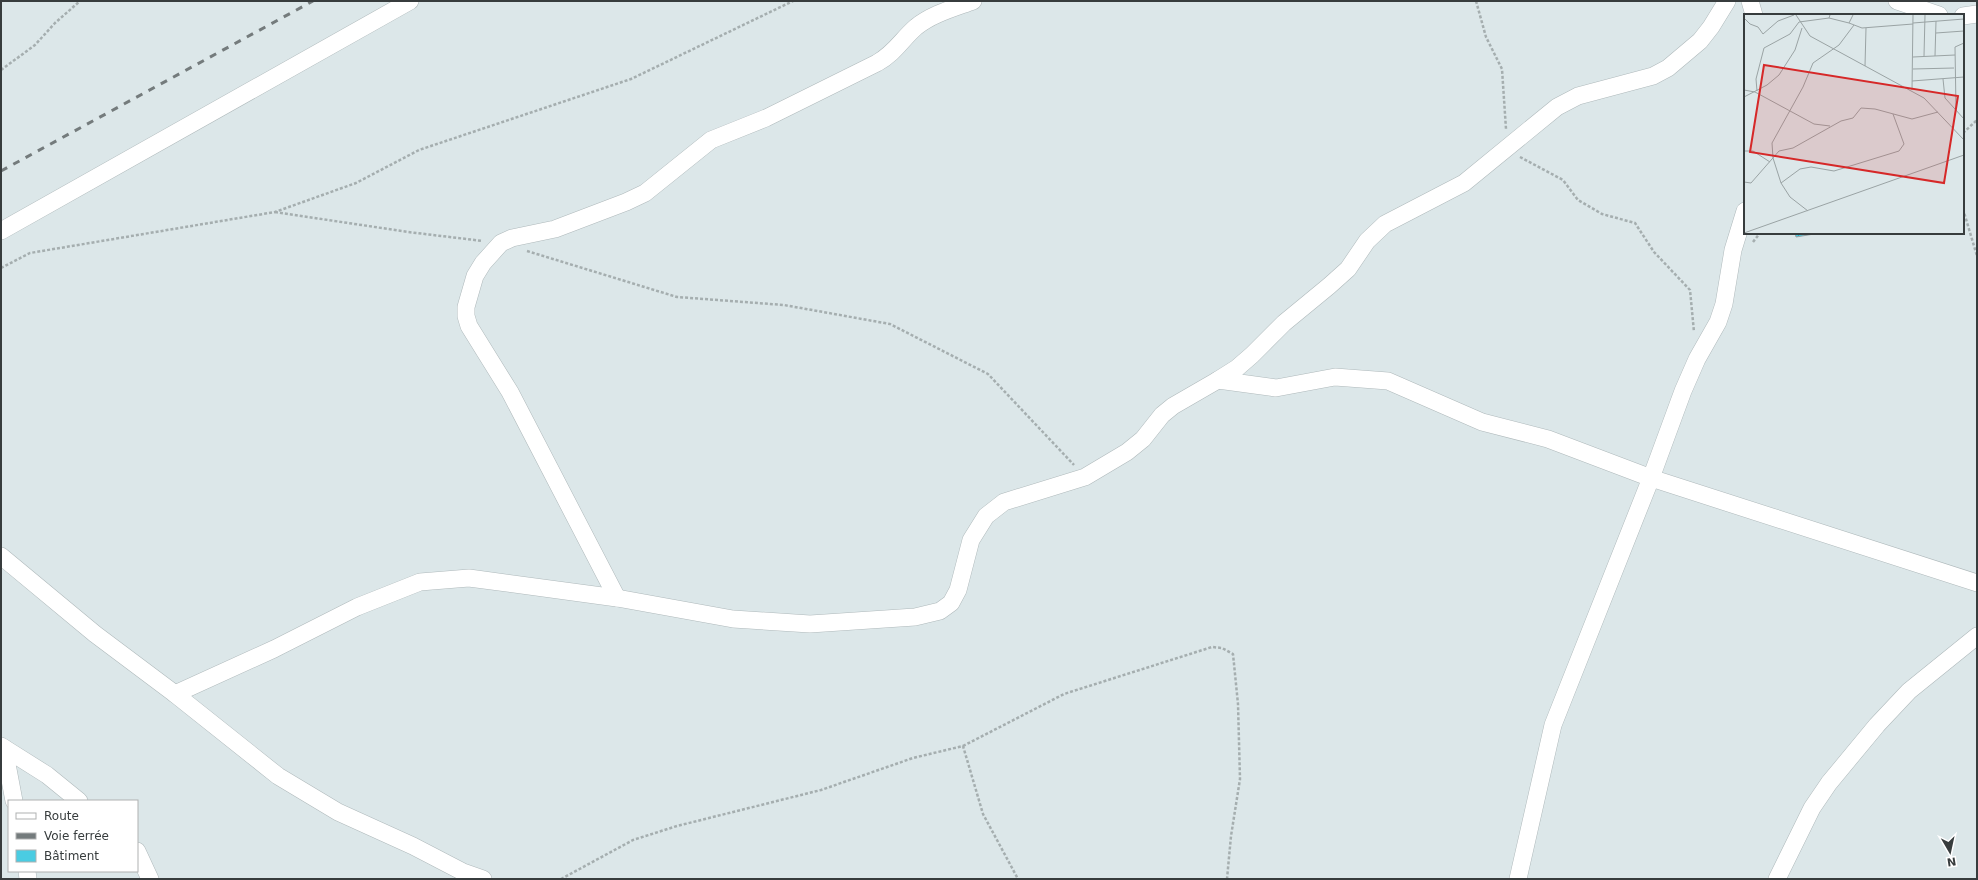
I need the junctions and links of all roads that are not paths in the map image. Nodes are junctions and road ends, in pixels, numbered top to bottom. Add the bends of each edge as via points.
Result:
1 (410, 1) edge
2 (973, 1) edge
3 (1727, 1) edge
4 (1750, 1) edge
5 (1897, 1) edge
6 (1754, 14) edge
7 (1936, 14) edge
8 (1977, 14) edge
9 (1964, 16) edge
10 (1744, 214) edge
11 (1, 230) edge
12 (1218, 380) junction
13 (1651, 478) junction
14 (1, 556) edge
15 (1977, 583) edge
16 (617, 598) junction
17 (1977, 636) edge
18 (175, 694) junction
19 (2, 747) edge
20 (14, 800) edge
21 (78, 800) edge
22 (138, 853) edge
23 (463, 875) edge
24 (150, 879) edge
25 (483, 879) edge
26 (1518, 879) edge
27 (1777, 879) edge

1 - 11 street
2 - 16 street via 917,26 889,56 877,63 766,118 711,140 645,193 555,230 512,238 501,243 475,276 466,307 469,326 520,411
3 - 12 street via 1700,41 1668,68 1653,76 1578,96 1557,107 1464,183 1385,224 1367,241 1348,268 1329,286 1284,323 1237,368
4 - 6 street
5 - 7 street
8 - 9 street
10 - 13 street via 1732,250 1718,322 1683,391
12 - 13 street via 1276,388 1335,377 1388,381 1482,422 1548,439
12 - 16 street via 1173,406 1162,415 1143,439 1108,465 1085,477 1004,502 986,516 971,540 958,590 951,603 940,611 915,617 810,624 733,619
13 - 15 street
13 - 26 street via 1553,725
14 - 18 street via 95,634
16 - 18 street via 469,578 420,582 357,607 274,649
17 - 27 street via 1909,691 1829,783 1812,808
18 - 23 street via 278,776 338,812 413,846
19 - 20 street
19 - 21 street via 47,775
22 - 24 street
23 - 25 street

